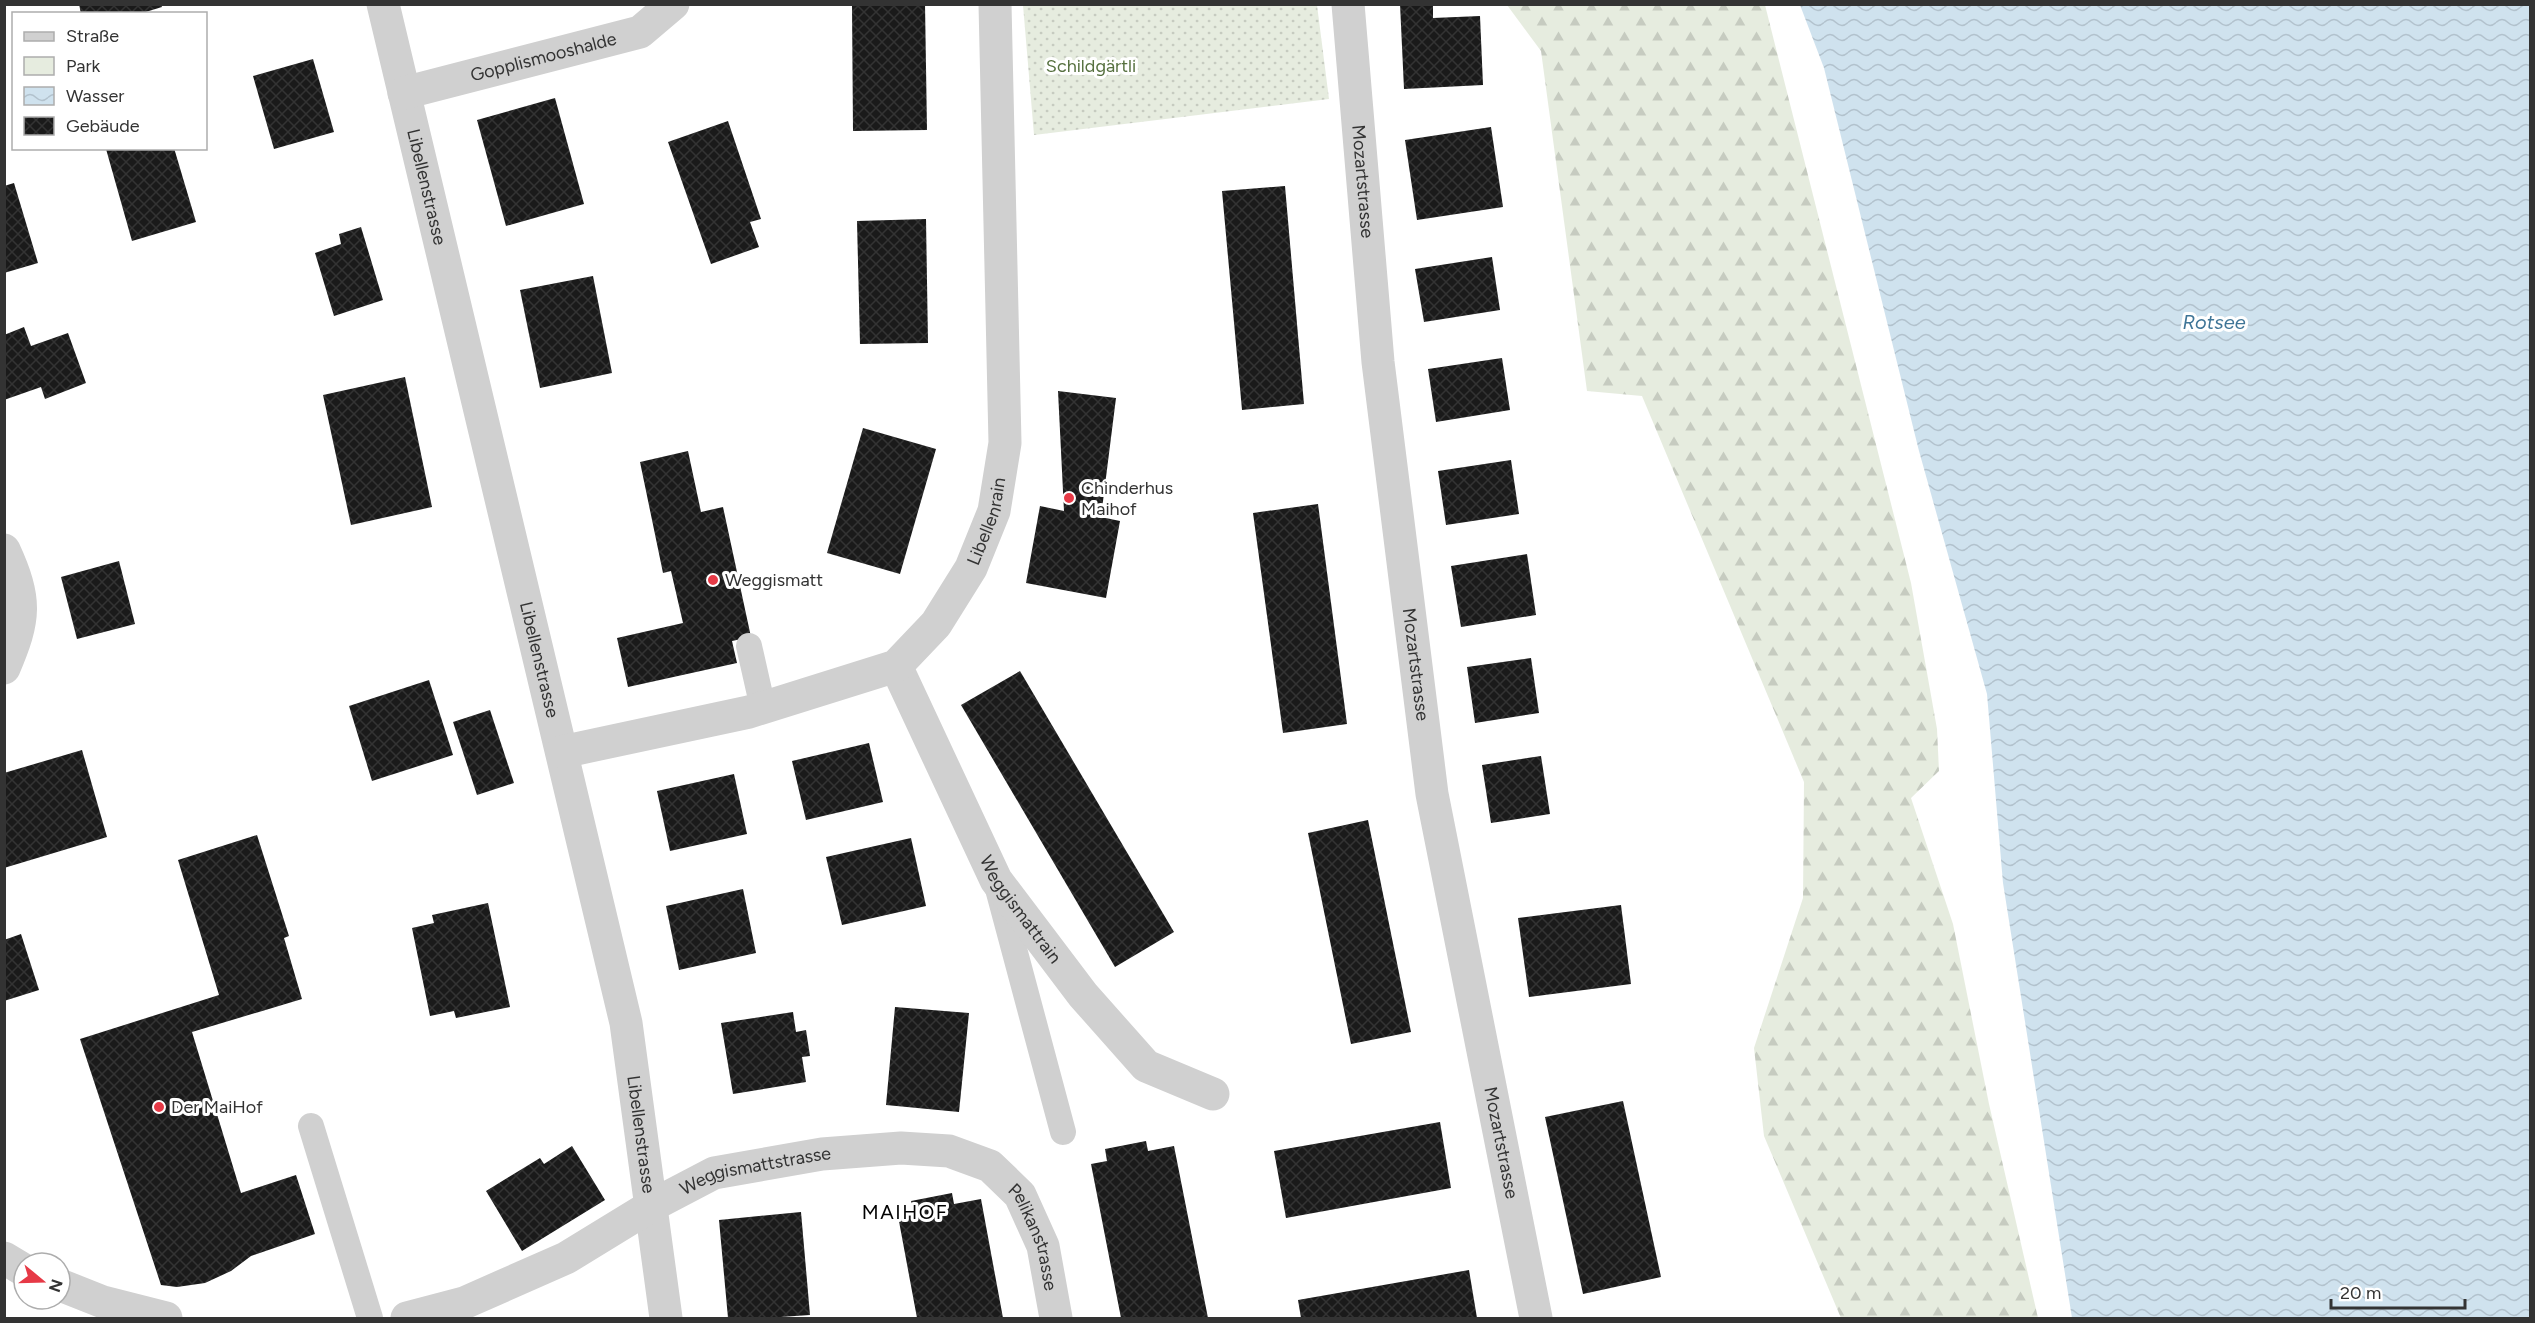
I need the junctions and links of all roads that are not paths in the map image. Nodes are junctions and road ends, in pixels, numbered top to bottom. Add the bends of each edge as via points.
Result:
1 (383, 4) edge
2 (673, 4) edge
3 (995, 4) edge
4 (1348, 4) edge
5 (404, 93) junction
6 (4, 550) edge
7 (749, 646) dead end
8 (896, 666) junction
9 (4, 669) edge
10 (763, 708) junction
11 (562, 752) junction
12 (996, 880) junction
13 (1213, 1094) dead end
14 (311, 1126) dead end
15 (1063, 1132) dead end
16 (990, 1166) joint
17 (651, 1206) junction
18 (72, 1290) edge
19 (166, 1318) edge
20 (370, 1318) edge
21 (407, 1318) edge
22 (666, 1318) edge
23 (1056, 1318) edge
24 (1536, 1318) edge

1 - 5 street, Libellenstrasse
2 - 5 street, Gopplismooshalde via 640,32
3 - 8 street, Libellenrain via 1005,443 994,511 971,568 936,624
4 - 24 street, Mozartstrasse via 1378,362 1432,794
5 - 11 street, Libellenstrasse
6 - 9 street via 21,595 19,632
7 - 10 lane
8 - 10 street, Libellenrain
8 - 12 street, Weggismattrain
10 - 11 street, Libellenrain
11 - 17 street, Libellenstrasse via 626,1023
12 - 13 street, Weggismattrain via 1083,995 1146,1066
12 - 15 lane
14 - 20 lane
16 - 17 street, Weggismattstrasse via 949,1151 901,1148 822,1154 714,1173
16 - 23 street, Pelikanstrasse via 1020,1195 1043,1246
17 - 21 street, Weggismattstrasse via 566,1258 464,1303
17 - 22 street, Libellenstrasse
18 - 19 street

